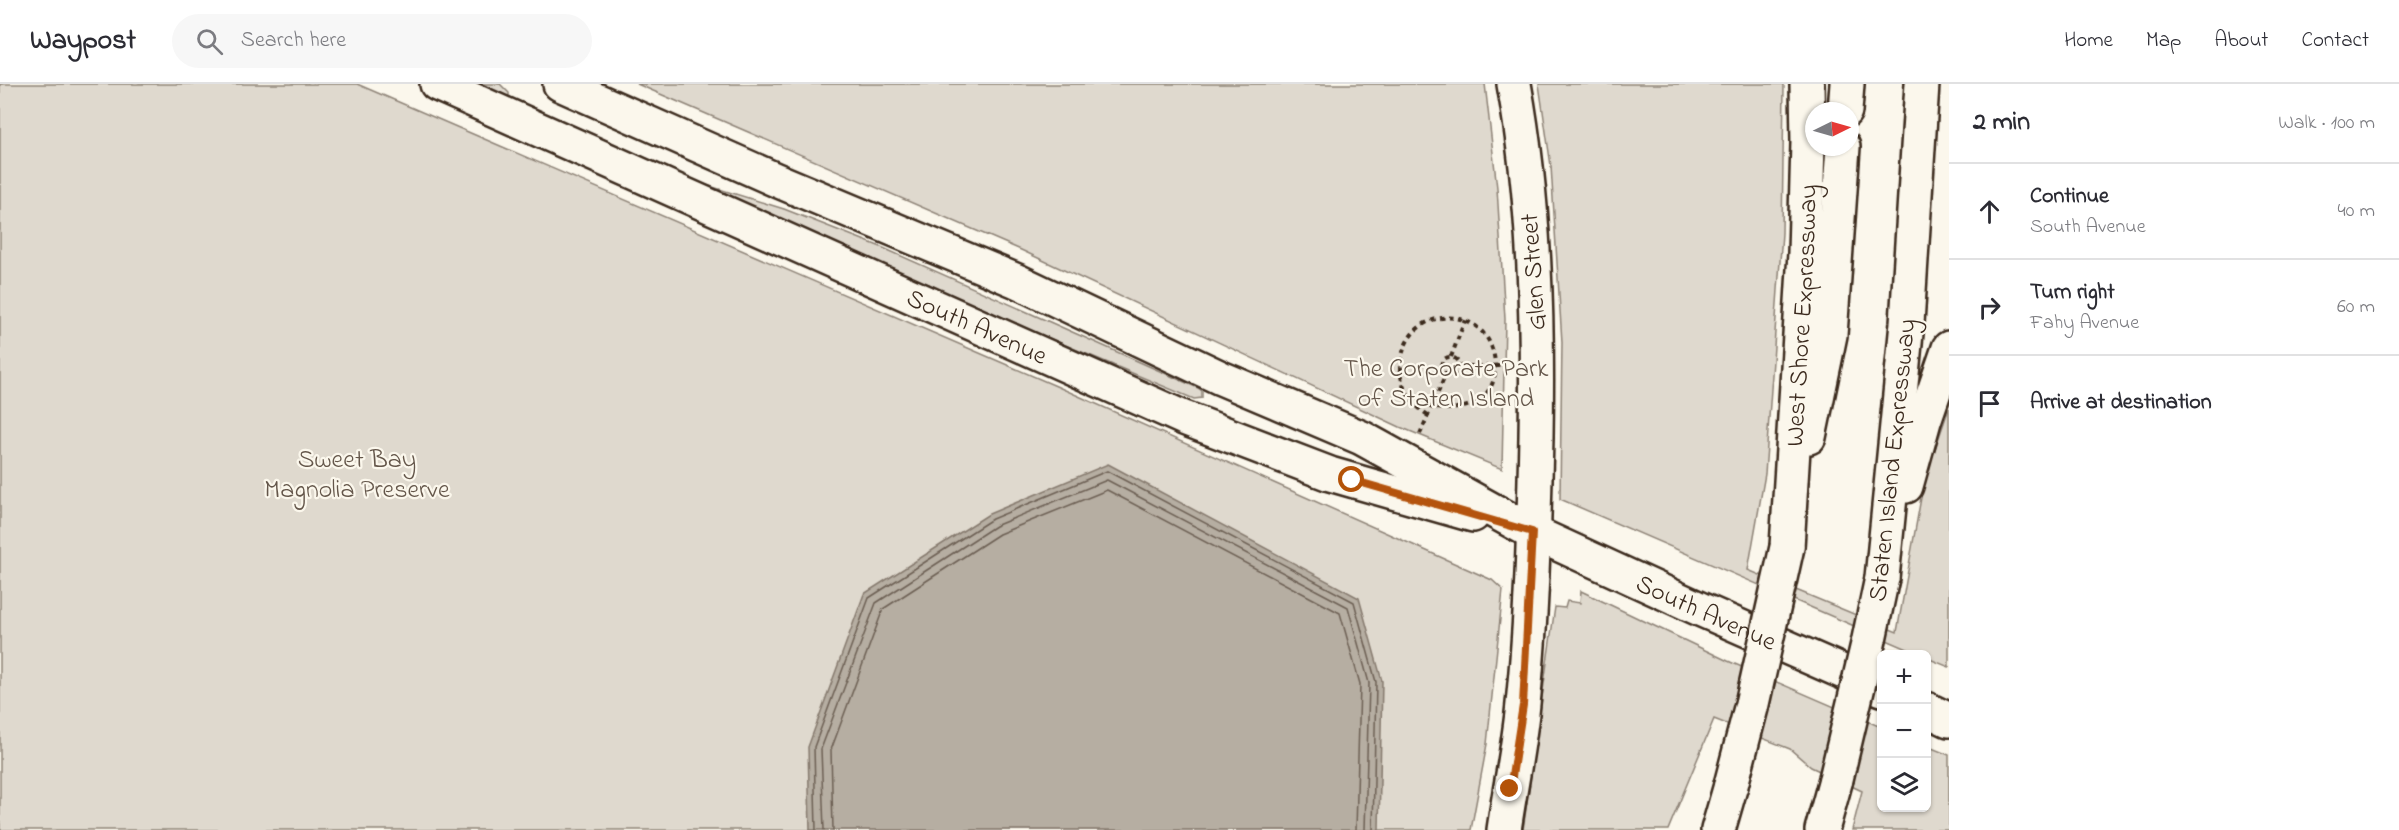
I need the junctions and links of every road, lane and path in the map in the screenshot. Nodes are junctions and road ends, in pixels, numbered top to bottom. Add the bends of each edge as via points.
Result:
1 (437, 84) edge
2 (560, 84) edge
3 (1514, 84) edge
4 (1807, 84) edge
5 (1846, 84) edge
6 (1922, 84) edge
7 (1845, 102) edge
8 (1842, 156) edge
9 (1464, 320) junction
10 (1949, 348) edge
11 (1451, 357) junction
12 (1459, 366) junction
13 (1496, 366) junction
14 (1508, 366) dead end
15 (1446, 374) junction
16 (1431, 407) junction
17 (1428, 415) junction
18 (1418, 438) dead end
19 (1795, 486) junction
20 (1532, 532) junction
21 (1882, 578) junction
22 (1877, 687) edge
23 (1931, 711) edge
24 (1949, 720) edge
25 (1504, 830) edge
26 (1718, 830) edge
27 (1822, 830) edge

1 - 20 main road, South Avenue via 1184,418 1330,474
2 - 20 main road, South Avenue via 1017,281 1221,378 1362,438
3 - 20 main road, Glen Street via 1535,279
4 - 19 main road, West Shore Expressway via 1805,253
5 - 7 main road
6 - 21 main road, Staten Island Expressway via 1907,323
8 - 19 main road via 1830,335
9 - 11 path
9 - 13 path via 1483,332 1494,352
9 - 17 path via 1450,316 1435,318 1411,334 1404,347 1400,376 1404,390
10 - 21 main road via 1924,421
11 - 12 path
11 - 15 path via 1441,364
12 - 13 path
12 - 15 path via 1455,374
13 - 14 path
13 - 16 path via 1491,384 1480,400 1452,410
15 - 16 path
16 - 17 path
17 - 18 path
19 - 26 main road, West Shore Expressway, bridge via 1787,547 1752,704
20 - 22 main road, South Avenue
20 - 25 main road, Glen Street via 1523,705
21 - 27 main road, Staten Island Expressway, bridge
23 - 24 main road

